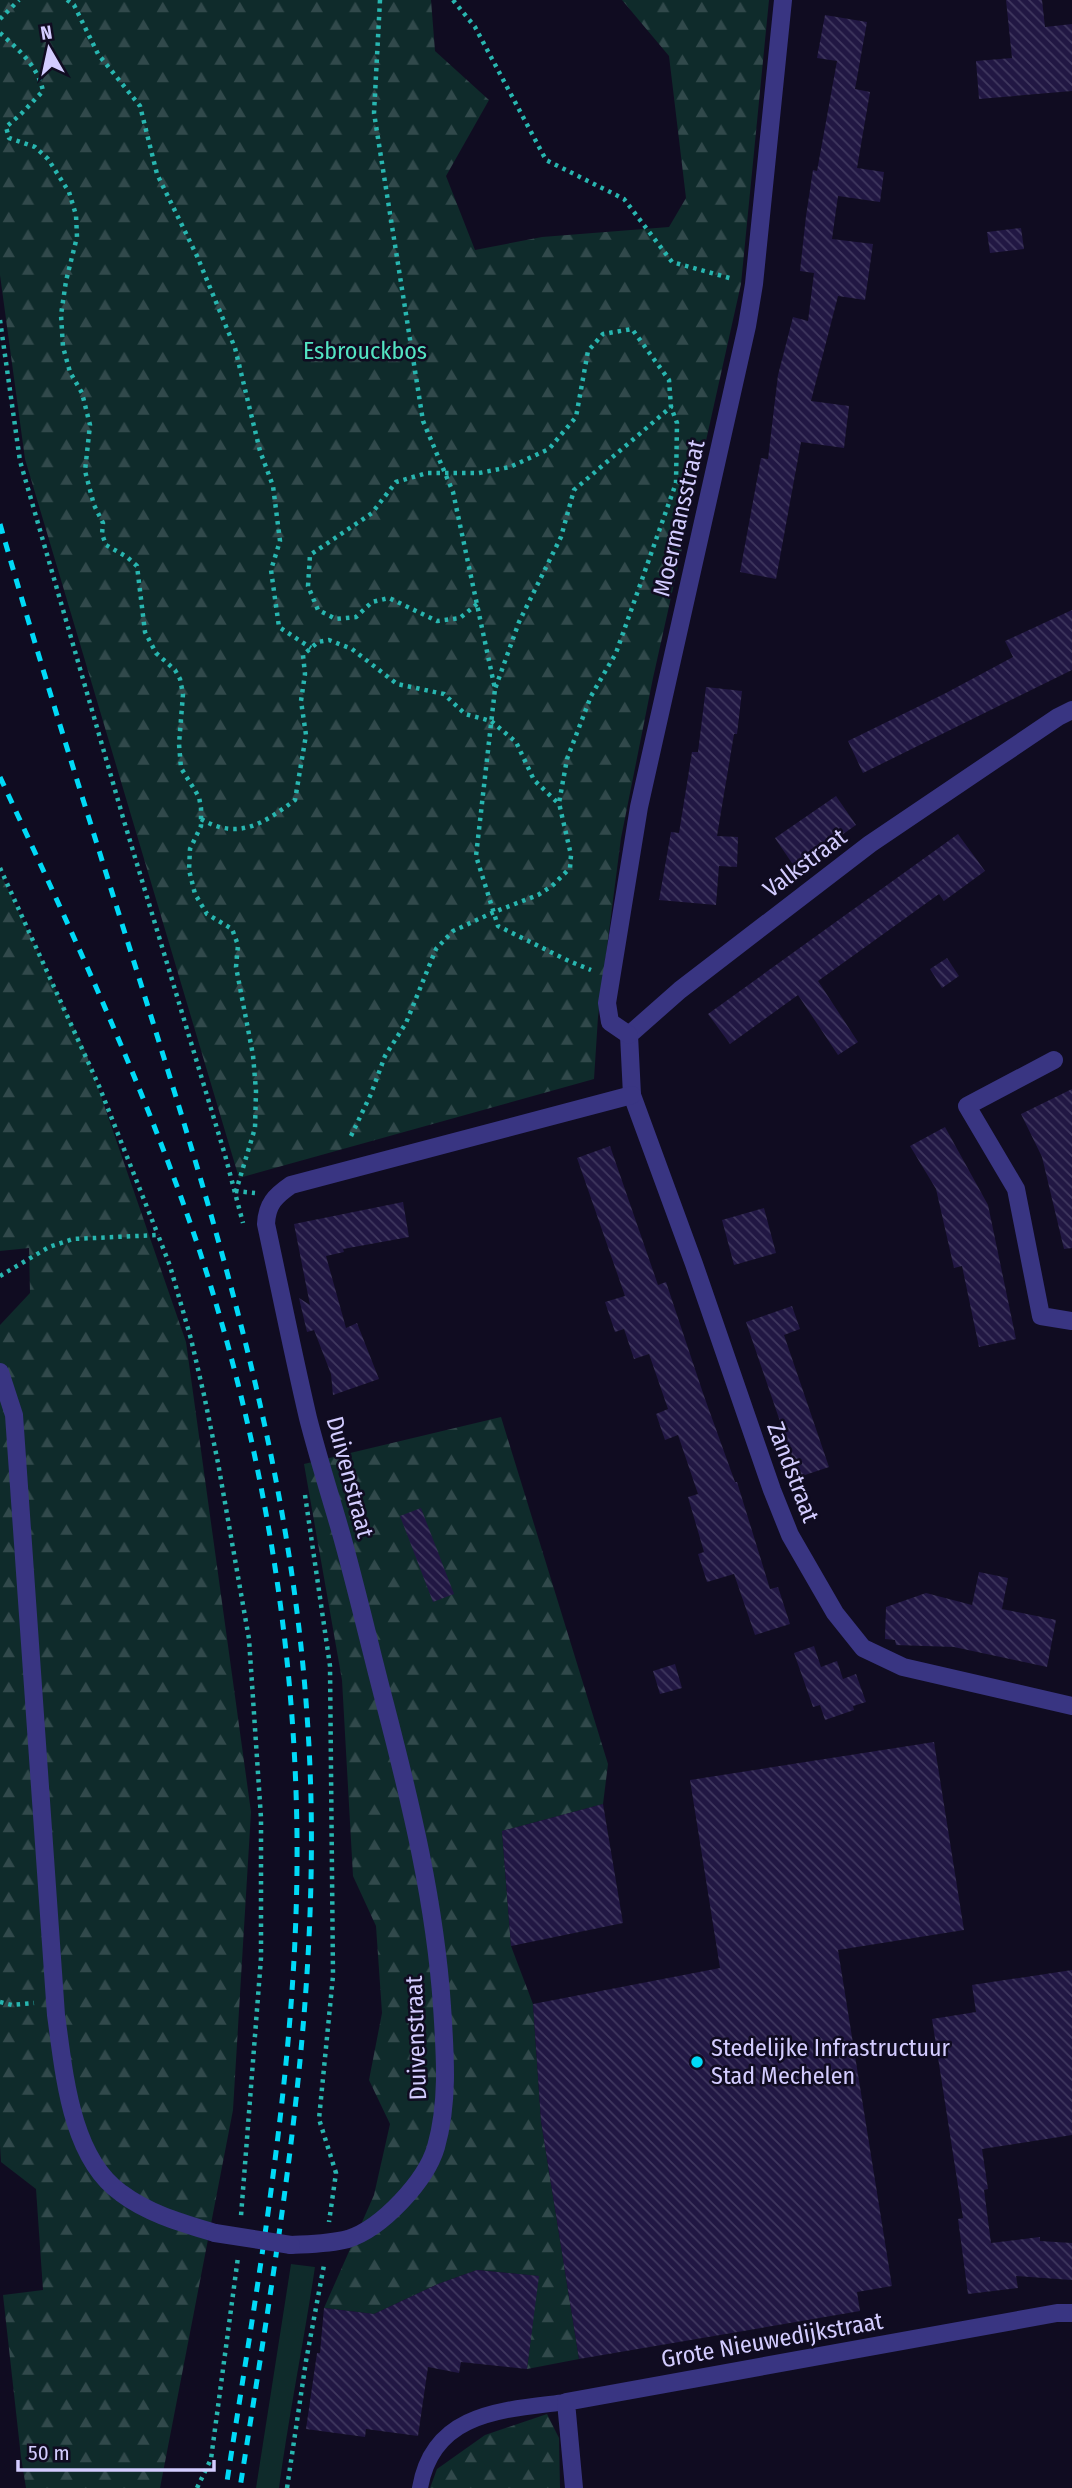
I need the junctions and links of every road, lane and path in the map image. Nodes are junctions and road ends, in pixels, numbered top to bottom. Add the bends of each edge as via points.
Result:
1 (19, 0) edge
2 (67, 0) edge
3 (380, 0) edge
4 (453, 0) edge
5 (783, 0) edge
6 (0, 19) edge
7 (0, 33) edge
8 (754, 284) junction
9 (0, 320) edge
10 (671, 407) junction
11 (445, 472) junction
12 (477, 604) junction
13 (311, 648) junction
14 (495, 689) junction
15 (1072, 710) edge
16 (491, 721) junction
17 (559, 803) junction
18 (201, 819) junction
19 (0, 868) edge
20 (494, 912) junction
21 (612, 977) junction
22 (629, 1035) junction
23 (1054, 1060) dead end
24 (632, 1095) junction
25 (351, 1136) dead end
26 (158, 1235) junction
27 (0, 1276) edge
28 (1072, 1321) edge
29 (0, 1372) edge
30 (312, 1539) dead end
31 (1072, 1706) edge
32 (55, 2001) junction
33 (0, 2002) edge
34 (241, 2221) dead end
35 (329, 2222) dead end
36 (238, 2254) dead end
37 (325, 2263) dead end
38 (1072, 2314) edge
39 (566, 2402) junction
40 (197, 2488) edge
41 (287, 2488) edge
42 (420, 2488) edge
43 (574, 2488) edge

1 - 6 path
2 - 13 path via 74,5 98,54 140,106 158,174 235,348 273,486 280,541 271,570 279,627
3 - 11 path via 374,113 423,421
4 - 8 path via 475,27 546,160 624,199 671,262
5 - 8 street, Moermansstraat
7 - 18 path via 35,69 43,91 6,127 9,138 36,147 48,159 69,192 76,215 77,237 61,316 66,360 82,393 90,425 85,471 106,545 138,566 145,632 156,653 180,679 181,768 199,797
8 - 21 street, Moermansstraat via 639,807
9 - 18 path via 20,461 236,1191 255,1128 253,1055 236,967 238,945 232,929 207,914 195,894 189,870 190,849
10 - 11 path via 669,380 632,329 603,334 588,351 576,417 549,449 510,467 479,474
10 - 14 path via 574,490 561,537 519,622
10 - 17 path via 677,423 676,483 616,653 591,696 567,760
11 - 12 path
11 - 12 path via 396,482 372,513 310,555 308,586 318,610 335,619 356,617 372,601 389,598 437,621 460,618
12 - 14 path
13 - 16 path via 329,640 352,649 397,684 443,694 465,714
13 - 18 path via 303,655 301,701 306,735 295,800 265,822 241,830 215,827
14 - 16 path
15 - 22 street, Valkstraat via 870,844 680,990
16 - 17 path via 516,742 534,780
16 - 20 path via 476,856
17 - 20 path via 570,868 538,895
19 - 26 path via 99,1086
20 - 21 path via 498,926
20 - 25 path via 453,931 436,949
21 - 22 street, Moermansstraat via 607,1003 610,1021
22 - 24 street
23 - 28 street via 967,1106 1016,1189 1041,1316
24 - 31 street, Zandstraat via 772,1490 790,1535 835,1613 863,1648 904,1667
24 - 32 street, Duivenstraat, bridge via 290,1185 274,1197 267,1210 266,1224 309,1419 428,1885 447,2074 435,2150 415,2184 391,2213 371,2228 330,2243 291,2245 215,2233 150,2211 119,2192 83,2145 70,2101
26 - 27 path via 73,1239 49,1247
26 - 34 path via 188,1327 219,1463 249,1639 261,1818 261,1958
29 - 32 street, Duivenstraat via 13,1415
30 - 35 path via 330,1667 333,1976 319,2119 336,2173
32 - 33 path
36 - 40 path via 211,2459
37 - 41 path
38 - 39 street, Grote Nieuwedijkstraat via 1057,2313
39 - 42 lane via 488,2412 451,2431 430,2455
39 - 43 street

